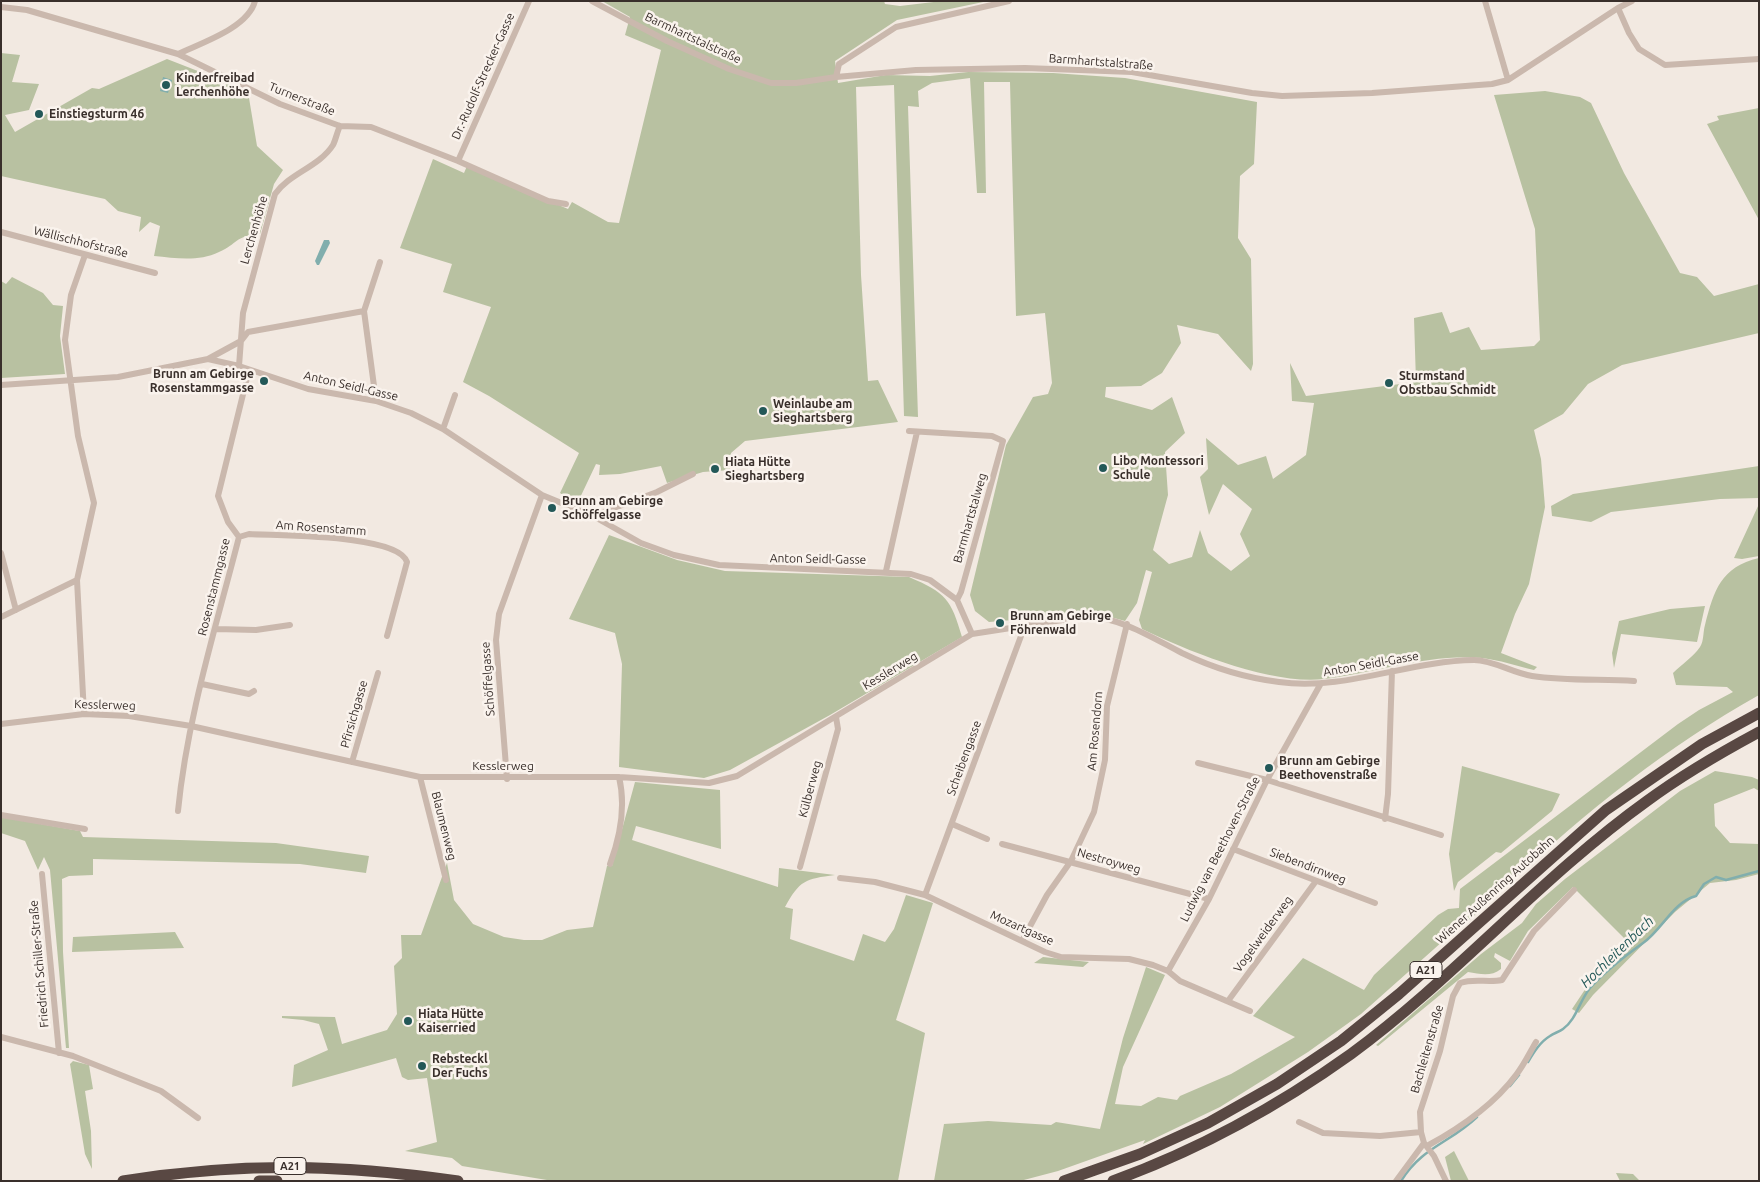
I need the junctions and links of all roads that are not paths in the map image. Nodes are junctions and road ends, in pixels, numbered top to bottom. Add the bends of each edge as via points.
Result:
1 (255, 1) edge
2 (528, 1) edge
3 (592, 1) edge
4 (1010, 1) edge
5 (1485, 1) edge
6 (1632, 1) edge
7 (1, 6) edge
8 (1618, 8) junction
9 (178, 54) junction
10 (1759, 59) edge
11 (836, 77) junction
12 (1508, 80) junction
13 (340, 126) junction
14 (458, 161) junction
15 (566, 204) dead end
16 (1, 232) edge
17 (84, 255) junction
18 (380, 262) dead end
19 (155, 273) dead end
20 (364, 311) junction
21 (241, 341) junction
22 (208, 359) junction
23 (239, 366) junction
24 (249, 370) junction
25 (71, 381) junction
26 (1, 385) edge
27 (455, 395) dead end
28 (376, 401) junction
29 (443, 429) junction
30 (693, 474) dead end
31 (542, 495) junction
32 (593, 516) junction
33 (239, 537) junction
34 (1, 553) edge
35 (886, 572) junction
36 (77, 580) junction
37 (957, 600) junction
38 (16, 610) junction
39 (1, 617) edge
40 (1127, 624) junction
41 (290, 625) dead end
42 (1024, 628) junction
43 (216, 629) junction
44 (972, 634) junction
45 (387, 636) dead end
46 (1392, 671) junction
47 (378, 673) dead end
48 (1634, 681) dead end
49 (202, 684) junction
50 (1320, 685) junction
51 (254, 691) dead end
52 (1759, 713) edge
53 (84, 714) junction
54 (836, 717) junction
55 (1, 724) edge
56 (191, 726) junction
57 (1759, 732) edge
58 (352, 762) junction
59 (1198, 762) dead end
60 (420, 777) junction
61 (618, 777) junction
62 (507, 778) junction
63 (1266, 780) junction
64 (178, 811) dead end
65 (1, 815) edge
66 (1385, 819) junction
67 (952, 824) junction
68 (85, 829) dead end
69 (1441, 835) dead end
70 (987, 839) dead end
71 (1002, 844) dead end
72 (1232, 849) junction
73 (1072, 861) junction
74 (610, 864) dead end
75 (800, 867) dead end
76 (42, 874) dead end
77 (840, 878) dead end
78 (446, 880) dead end
79 (1316, 881) junction
80 (1574, 890) dead end
81 (924, 895) junction
82 (1208, 899) junction
83 (1375, 903) dead end
84 (1022, 942) junction
85 (1168, 971) junction
86 (1228, 1001) junction
87 (1250, 1011) dead end
88 (1, 1036) edge
89 (1536, 1042) dead end
90 (59, 1053) junction
91 (198, 1118) dead end
92 (1299, 1122) dead end
93 (1421, 1132) junction
94 (1428, 1148) junction
95 (122, 1181) edge
96 (259, 1181) edge
97 (277, 1181) edge
98 (458, 1181) edge
99 (1064, 1181) edge
100 (1113, 1181) edge
101 (1396, 1181) edge
102 (1446, 1181) edge

1 - 9 street via 233,28
2 - 14 street, Dr.-Rudolf-Strecker-Gasse
3 - 11 street, Barmhartstalstraße via 667,41 729,69 771,83
4 - 11 street via 896,28 839,64
5 - 12 street
6 - 8 street, Barmhartstalstraße
7 - 9 street, Turnerstraße via 27,10
8 - 10 street via 1639,49 1665,65
8 - 12 street, Barmhartstalstraße
9 - 13 street, Turnerstraße via 280,104
11 - 12 street, Barmhartstalstraße via 916,70 1025,68 1132,72 1282,96 1413,90
13 - 14 street, Turnerstraße via 371,127
13 - 21 street, Lerchenhöhe via 333,145 315,162 282,184 275,194 244,313
14 - 15 street, Turnerstraße via 548,201
16 - 17 street, Wällischhofstraße
17 - 19 street, Wällischhofstraße
17 - 25 street via 71,295 65,340
18 - 20 street
20 - 21 street via 248,332
20 - 28 street
21 - 22 street
21 - 23 street, Lerchenhöhe
22 - 23 street, Anton Seidl-Gasse
22 - 25 street, Anton Seidl-Gasse via 118,376
23 - 24 street, Anton Seidl-Gasse
24 - 28 street, Anton Seidl-Gasse via 308,388
24 - 33 street, Rosenstammgasse via 218,496 228,522
25 - 26 street, Anton Seidl-Gasse
25 - 36 street via 78,436 94,503
27 - 29 street
28 - 29 street, Anton Seidl-Gasse
29 - 31 street, Anton Seidl-Gasse
30 - 32 street via 657,492
31 - 32 street, Anton Seidl-Gasse
31 - 62 street, Schöffelgasse via 499,614 496,640
32 - 35 street, Anton Seidl-Gasse via 641,543 719,566
33 - 43 street, Rosenstammgasse
33 - 45 street, Am Rosenstamm via 249,534 360,540 405,555 407,562
34 - 38 street
35 - 37 street, Anton Seidl-Gasse via 911,574 930,580
35 - 37 street, Barmhartstalweg via 913,431 992,436 1003,441
36 - 38 street
36 - 53 street
37 - 44 street, Anton Seidl-Gasse
38 - 39 street
40 - 42 street, Anton Seidl-Gasse via 1088,616
40 - 50 street, Anton Seidl-Gasse via 1207,663 1279,682
40 - 73 street, Am Rosendorn via 1107,706 1105,760 1094,812
41 - 43 street via 256,630
42 - 44 street, Anton Seidl-Gasse
42 - 67 street, Scheibengasse
43 - 49 street, Rosenstammgasse
44 - 54 street, Kesslerweg
46 - 48 street, Anton Seidl-Gasse via 1477,660 1532,676
46 - 50 street, Anton Seidl-Gasse
46 - 66 street
47 - 58 street, Pfirsichgasse
49 - 51 street via 249,694
49 - 56 street, Rosenstammgasse
50 - 63 street, Ludwig van Beethoven-Straße
52 - 99 highway, Wiener Außenring Autobahn / A21 via 1702,744 1606,810 1399,994 1341,1041 1277,1084 1208,1123 1140,1154
53 - 55 street, Kesslerweg
53 - 56 street, Kesslerweg via 129,716
54 - 61 street, Kesslerweg via 737,776 709,783
54 - 75 street, Külberweg via 838,729
56 - 58 street, Kesslerweg
56 - 64 street, Rosenstammgasse via 182,766
57 - 100 highway, A21 via 1712,758 1647,801 1585,850 1438,982 1351,1054 1286,1098 1216,1138
58 - 60 street, Kesslerweg
59 - 63 street
60 - 62 street, Kesslerweg
60 - 78 street, Blaumenweg
61 - 62 street, Kesslerweg
61 - 74 street via 623,795 617,845
63 - 66 street
63 - 72 street, Ludwig van Beethoven-Straße
65 - 68 street
66 - 69 street
67 - 70 street
67 - 81 street, Scheibengasse
71 - 73 street, Nestroyweg
72 - 79 street, Siebendirnweg
72 - 82 street, Ludwig van Beethoven-Straße
73 - 82 street, Nestroyweg
73 - 84 street, Am Rosendorn
76 - 90 street, Friedrich Schiller-Straße
77 - 81 street, Mozartgasse via 875,882
79 - 83 street, Siebendirnweg
79 - 86 street, Vogelweiderweg
80 - 93 street, Bachleitenstraße via 1534,931 1502,980 1460,983 1453,996 1440,1051 1420,1112
81 - 84 street, Mozartgasse
82 - 85 street, Ludwig van Beethoven-Straße
84 - 85 street, Mozartgasse via 1061,957 1129,959
85 - 86 street, Mozartgasse via 1180,981
86 - 87 street, Mozartgasse
88 - 90 street
89 - 94 street via 1516,1075 1500,1092 1465,1125
90 - 91 street via 161,1091
92 - 93 street via 1323,1133 1380,1136
93 - 94 street, Bachleitenstraße
94 - 101 street
94 - 102 street, Bachleitenstraße
95 - 98 highway, A21 via 183,1171 266,1166 343,1167
96 - 97 highway, A21

